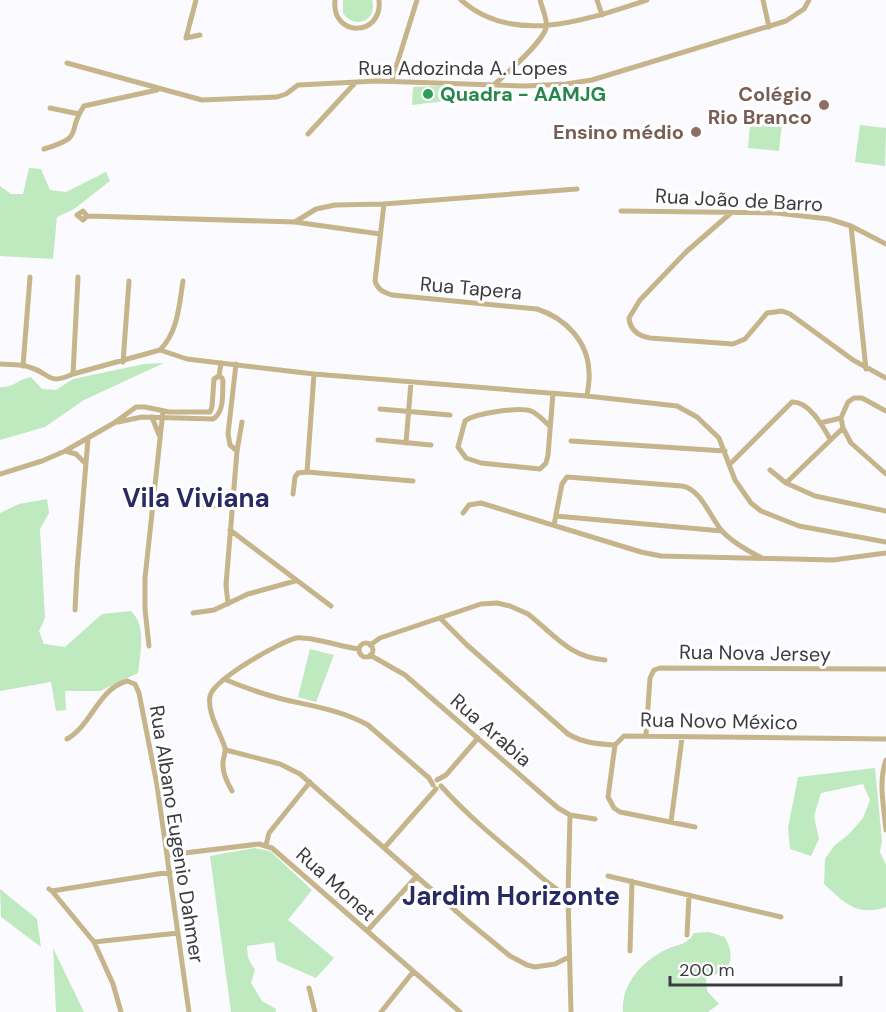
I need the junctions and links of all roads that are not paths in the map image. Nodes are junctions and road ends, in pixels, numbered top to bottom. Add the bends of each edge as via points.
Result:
1 (196, 0) edge
2 (335, 0) edge
3 (379, 0) edge
4 (386, 0) edge
5 (417, 0) edge
6 (460, 0) edge
7 (540, 0) edge
8 (597, 0) edge
9 (647, 0) edge
10 (763, 0) edge
11 (809, 0) edge
12 (602, 15) junction
13 (547, 26) junction
14 (769, 27) junction
15 (200, 35) dead end
16 (67, 63) dead end
17 (392, 80) junction
18 (355, 83) junction
19 (495, 84) junction
20 (160, 90) junction
21 (50, 108) dead end
22 (79, 114) junction
23 (308, 134) dead end
24 (44, 149) dead end
25 (577, 189) dead end
26 (384, 204) junction
27 (621, 211) dead end
28 (732, 212) junction
29 (87, 216) dead end
30 (295, 222) junction
31 (851, 226) junction
32 (380, 234) junction
33 (886, 244) edge
34 (30, 277) dead end
35 (78, 277) dead end
36 (129, 281) dead end
37 (183, 281) dead end
38 (160, 350) junction
39 (123, 362) junction
40 (221, 363) junction
41 (0, 364) edge
42 (236, 364) junction
43 (23, 366) junction
44 (866, 369) junction
45 (73, 374) junction
46 (314, 374) junction
47 (219, 376) junction
48 (886, 378) edge
49 (411, 382) junction
50 (213, 385) junction
51 (223, 385) junction
52 (553, 393) junction
53 (587, 396) junction
54 (136, 407) junction
55 (381, 409) dead end
56 (155, 410) junction
57 (409, 411) junction
58 (886, 411) edge
59 (164, 414) junction
60 (450, 415) dead end
61 (133, 418) junction
62 (152, 418) junction
63 (841, 418) junction
64 (242, 422) dead end
65 (114, 423) junction
66 (820, 423) junction
67 (550, 426) junction
68 (843, 428) junction
69 (159, 435) junction
70 (88, 439) junction
71 (830, 439) junction
72 (378, 440) dead end
73 (571, 441) dead end
74 (406, 443) junction
75 (431, 445) dead end
76 (64, 451) junction
77 (237, 451) junction
78 (725, 451) junction
79 (85, 464) junction
80 (729, 465) junction
81 (770, 470) dead end
82 (307, 471) junction
83 (0, 474) edge
84 (886, 474) edge
85 (413, 481) dead end
86 (786, 483) junction
87 (293, 494) dead end
88 (204, 505) dead end
89 (232, 507) junction
90 (886, 511) edge
91 (463, 513) dead end
92 (556, 516) junction
93 (554, 525) junction
94 (230, 530) junction
95 (722, 531) junction
96 (886, 542) edge
97 (886, 553) edge
98 (764, 558) junction
99 (295, 580) junction
100 (228, 604) junction
101 (330, 606) dead end
102 (75, 610) dead end
103 (193, 614) dead end
104 (440, 618) junction
105 (370, 645) junction
106 (149, 646) dead end
107 (359, 649) junction
108 (370, 655) junction
109 (605, 660) dead end
110 (886, 669) edge
111 (224, 679) junction
112 (646, 735) junction
113 (478, 738) junction
114 (682, 738) junction
115 (67, 739) dead end
116 (886, 739) edge
117 (615, 745) junction
118 (226, 750) junction
119 (886, 760) edge
120 (310, 782) junction
121 (437, 785) junction
122 (232, 791) dead end
123 (570, 815) junction
124 (595, 819) dead end
125 (670, 822) junction
126 (695, 827) dead end
127 (886, 830) edge
128 (266, 845) junction
129 (385, 847) junction
130 (168, 855) junction
131 (170, 872) junction
132 (417, 876) junction
133 (608, 876) dead end
134 (632, 881) junction
135 (568, 884) junction
136 (556, 887) junction
137 (688, 895) junction
138 (568, 896) junction
139 (781, 917) dead end
140 (367, 931) junction
141 (178, 933) junction
142 (687, 934) dead end
143 (94, 942) junction
144 (630, 951) dead end
145 (569, 957) junction
146 (555, 964) junction
147 (569, 970) junction
148 (413, 972) junction
149 (309, 988) dead end
150 (121, 1012) edge
151 (189, 1012) edge
152 (315, 1012) edge
153 (381, 1012) edge
154 (460, 1012) edge
155 (571, 1012) edge

1 - 15 street via 186,38
2 - 3 street via 336,15 353,28 373,21 378,15
3 - 4 street
5 - 17 street
6 - 13 street via 495,20
7 - 13 street
8 - 12 street
9 - 12 street
10 - 14 street
11 - 14 street, Rua Adozinda A. Lopes via 797,15
12 - 13 street
13 - 19 street
14 - 19 street, Rua Adozinda A. Lopes via 592,80 552,86
16 - 20 street, Rua Adozinda A. Lopes
17 - 18 street, Rua Adozinda A. Lopes
17 - 19 street, Rua Adozinda A. Lopes
18 - 20 street, Rua Adozinda A. Lopes via 298,85 282,96 264,98 202,100
18 - 23 street
20 - 22 street via 89,103
21 - 22 street
22 - 24 street via 72,137
25 - 26 street
26 - 30 street via 325,207
26 - 32 street, Rua Tapera
27 - 28 street, Rua João de Barro
28 - 31 street, Rua João de Barro via 829,219
28 - 44 street via 640,300 629,318 633,330 650,338 733,344 745,339 767,313 782,311
29 - 30 street
30 - 32 street
31 - 33 street, Rua João de Barro
31 - 44 street
32 - 53 street, Rua Tapera via 375,281 382,292 554,314 576,335 586,353
34 - 43 street
35 - 45 street
36 - 39 street
37 - 38 street via 175,326
38 - 39 street
38 - 40 street via 187,359
39 - 45 street
40 - 42 street
40 - 47 street
41 - 43 street
42 - 46 street
42 - 77 street via 228,434 230,445
43 - 45 street via 55,380
44 - 48 street
46 - 49 street
46 - 82 street
47 - 50 street
47 - 51 street
49 - 52 street
49 - 57 street
50 - 51 street
50 - 59 street via 210,412
51 - 59 street via 221,410 213,419
52 - 53 street
52 - 67 street
53 - 78 street via 677,406 705,423
54 - 56 street
54 - 61 street
54 - 65 street
55 - 57 street
56 - 59 street
56 - 62 street
57 - 60 street
57 - 74 street
58 - 63 street via 862,398 854,398
59 - 62 street
59 - 69 street
61 - 62 street
61 - 65 street
62 - 69 street
63 - 66 street
63 - 68 street
64 - 77 street
65 - 70 street
66 - 71 street
66 - 80 street via 802,404 792,402
67 - 67 street via 528,410 487,412 465,421 458,447 466,458 481,463 540,469 548,455
68 - 71 street
68 - 84 street via 860,453
69 - 106 street via 145,578
70 - 76 street
70 - 79 street
71 - 86 street
72 - 74 street
73 - 78 street
74 - 75 street
76 - 79 street via 76,454
76 - 83 street
77 - 89 street
78 - 80 street
79 - 102 street
80 - 96 street via 742,493 761,511 799,526
81 - 86 street
82 - 85 street
82 - 87 street via 295,477
86 - 90 street via 815,496
88 - 89 street
89 - 94 street
91 - 93 street via 469,505 481,503
92 - 93 street
92 - 95 street
92 - 95 street via 562,484 567,477 579,477 687,487
93 - 98 street via 662,556
94 - 99 street
94 - 100 street via 225,585
95 - 98 street
97 - 98 street via 833,560
99 - 100 street
99 - 101 street
100 - 103 street
104 - 105 street
104 - 109 street via 481,604 510,606 528,615 575,653
104 - 117 street via 568,734 588,743
105 - 107 street via 363,643
105 - 108 street
107 - 108 street, Rua Arabia via 363,656
107 - 111 street, Rua Arabia via 296,638
108 - 113 street, Rua Arabia via 405,675
110 - 112 street, Rua Nova Jersey via 660,668 650,678
111 - 118 street via 212,692 210,704
111 - 121 street via 352,717 368,725
112 - 114 street, Rua Novo México
112 - 117 street, Rua Novo México via 624,736
113 - 121 street
113 - 123 street, Rua Arabia
114 - 116 street, Rua Novo México
114 - 125 street
115 - 130 street, Rua Albano Eugenio Dahmer via 82,728 111,689 127,681 135,684
117 - 125 street, Rua Novo México via 608,796 611,803 620,812
118 - 120 street via 280,764
118 - 122 street via 222,766
119 - 127 street via 882,793
120 - 128 street via 269,833
120 - 129 street
121 - 129 street
121 - 136 street
123 - 124 street, Rua Arabia
123 - 135 street
125 - 126 street
128 - 130 street
128 - 140 street, Rua Monet
129 - 132 street
130 - 131 street, Rua Albano Eugenio Dahmer
131 - 141 street, Rua Albano Eugenio Dahmer
131 - 143 street via 50,890
132 - 140 street
132 - 146 street via 519,962 536,967
133 - 134 street
134 - 137 street
134 - 144 street
135 - 136 street
135 - 138 street
136 - 138 street
137 - 139 street
137 - 142 street
138 - 145 street
140 - 148 street, Rua Monet
141 - 143 street
141 - 151 street, Rua Albano Eugenio Dahmer
143 - 150 street
145 - 146 street
145 - 147 street
146 - 147 street
147 - 155 street
148 - 153 street
148 - 154 street, Rua Monet
149 - 152 street

